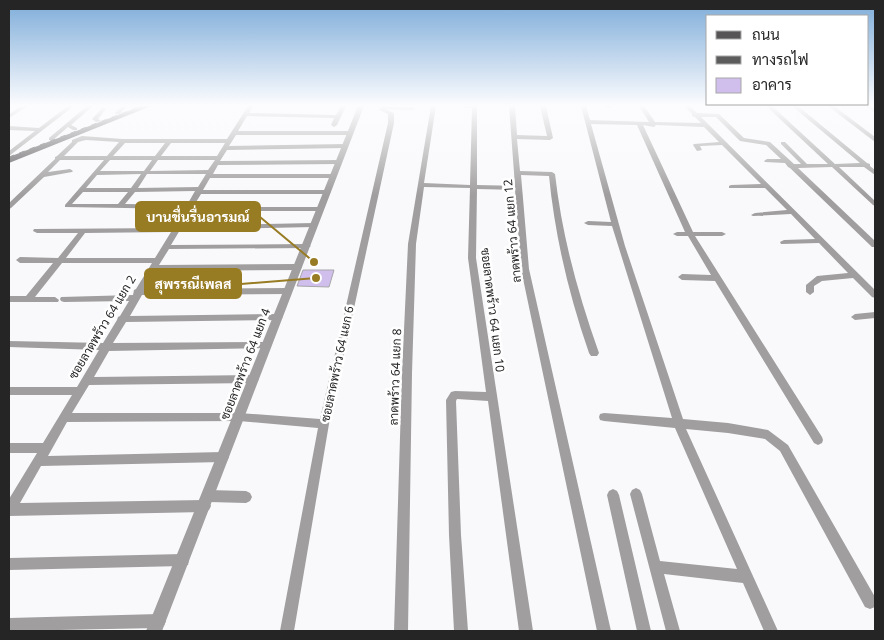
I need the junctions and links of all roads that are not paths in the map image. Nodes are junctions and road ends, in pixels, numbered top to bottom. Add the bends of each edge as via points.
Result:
1 (33, 136) edge
2 (55, 136) edge
3 (232, 136) edge
4 (300, 136) edge
5 (348, 136) edge
6 (388, 136) edge
7 (428, 136) edge
8 (475, 136) edge
9 (550, 136) edge
10 (591, 136) edge
11 (645, 136) edge
12 (716, 136) edge
13 (738, 136) edge
14 (801, 136) edge
15 (831, 136) edge
16 (76, 137) junction
17 (515, 137) joint
18 (51, 139) junction
19 (229, 140) junction
20 (124, 141) junction
21 (169, 141) junction
22 (723, 143) junction
23 (783, 143) dead end
24 (345, 146) junction
25 (699, 150) dead end
26 (9, 155) edge
27 (109, 157) junction
28 (158, 157) junction
29 (57, 158) junction
30 (9, 160) edge
31 (217, 160) junction
32 (766, 161) dead end
33 (339, 162) junction
34 (788, 163) junction
35 (866, 165) junction
36 (806, 166) junction
37 (834, 166) junction
38 (875, 166) edge
39 (70, 170) dead end
40 (145, 173) junction
41 (518, 173) junction
42 (875, 173) edge
43 (41, 174) junction
44 (95, 174) junction
45 (208, 174) junction
46 (333, 176) junction
47 (421, 185) junction
48 (766, 186) junction
49 (474, 187) junction
50 (731, 187) dead end
51 (519, 188) junction
52 (133, 189) junction
53 (81, 190) junction
54 (199, 190) junction
55 (328, 192) junction
56 (875, 204) edge
57 (9, 207) edge
58 (120, 207) junction
59 (188, 208) junction
60 (320, 209) junction
61 (792, 212) junction
62 (755, 215) dead end
63 (588, 222) dead end
64 (615, 224) junction
65 (314, 225) junction
66 (176, 229) junction
67 (37, 231) dead end
68 (83, 231) junction
69 (678, 234) dead end
70 (690, 234) junction
71 (722, 234) dead end
72 (784, 242) dead end
73 (822, 242) junction
74 (875, 245) edge
75 (307, 246) junction
76 (165, 247) junction
77 (20, 260) dead end
78 (59, 260) junction
79 (154, 264) junction
80 (298, 267) junction
81 (855, 275) junction
82 (682, 277) dead end
83 (718, 278) junction
84 (288, 291) junction
85 (810, 292) dead end
86 (135, 295) junction
87 (875, 295) edge
88 (9, 299) edge
89 (64, 299) dead end
90 (28, 300) junction
91 (55, 300) dead end
92 (875, 315) edge
93 (279, 317) junction
94 (855, 318) dead end
95 (121, 320) junction
96 (9, 344) edge
97 (105, 346) junction
98 (266, 346) junction
99 (594, 352) dead end
100 (254, 379) junction
101 (84, 381) junction
102 (79, 391) junction
103 (9, 392) edge
104 (493, 397) junction
105 (240, 417) junction
106 (604, 417) dead end
107 (63, 418) junction
108 (324, 424) junction
109 (679, 425) junction
110 (818, 440) dead end
111 (9, 448) edge
112 (45, 448) junction
113 (223, 457) junction
114 (38, 461) junction
115 (636, 494) dead end
116 (613, 495) dead end
117 (246, 497) dead end
118 (206, 501) junction
119 (23, 508) joint
120 (9, 509) edge
121 (182, 560) junction
122 (9, 564) edge
123 (656, 567) junction
124 (746, 576) junction
125 (870, 602) dead end
126 (9, 625) edge
127 (156, 626) edge
128 (287, 631) edge
129 (401, 631) edge
130 (461, 631) edge
131 (526, 631) edge
132 (604, 631) edge
133 (644, 631) edge
134 (673, 631) edge
135 (771, 631) edge

1 - 26 street
2 - 18 street
3 - 19 street, ซอยลาดพร้าว 64 แยก 2
4 - 19 street
5 - 24 street, ซอยลาดพร้าว 64 แยก 4
6 - 108 street, ซอยลาดพร้าว 64 แยก 6
7 - 47 street, ลาดพร้าว 64 แยก 8
8 - 49 street, ซอยลาดพร้าว 64 แยก 10
9 - 17 street
10 - 64 street
11 - 70 street
12 - 22 street
13 - 34 street via 742,140 766,142
14 - 37 street
15 - 35 street
16 - 18 main road
16 - 20 street
16 - 29 street
16 - 30 main road
17 - 41 street, ลาดพร้าว 64 แยก 12
18 - 26 main road
19 - 21 street
19 - 24 street
19 - 31 street, ซอยลาดพร้าว 64 แยก 2
20 - 21 street
20 - 27 street
21 - 28 street
22 - 25 street via 696,145
22 - 48 street
23 - 36 street
24 - 33 street, ซอยลาดพร้าว 64 แยก 4
27 - 28 street
27 - 29 street
27 - 44 street
28 - 31 street
28 - 40 street
29 - 43 street
31 - 33 street
31 - 45 street, ซอยลาดพร้าว 64 แยก 2
32 - 34 street
33 - 46 street, ซอยลาดพร้าว 64 แยก 4
34 - 36 street
34 - 74 street
35 - 37 street
35 - 38 street
35 - 42 street
36 - 37 street
37 - 56 street
39 - 43 street
40 - 44 street
40 - 45 street
40 - 52 street
41 - 51 street, ลาดพร้าว 64 แยก 12
41 - 99 street via 552,174 564,263
43 - 57 street
44 - 53 street
45 - 46 street
45 - 54 street, ซอยลาดพร้าว 64 แยก 2
46 - 55 street, ซอยลาดพร้าว 64 แยก 4
47 - 49 street
47 - 129 street, ลาดพร้าว 64 แยก 8 via 412,244
48 - 50 street
48 - 61 street
49 - 51 street
49 - 104 street, ซอยลาดพร้าว 64 แยก 10 via 472,258
51 - 132 street, ลาดพร้าว 64 แยก 12 via 525,269
52 - 53 street
52 - 54 street
52 - 58 street
53 - 58 street via 67,206
54 - 55 street
54 - 59 street, ซอยลาดพร้าว 64 แยก 2
55 - 60 street, ซอยลาดพร้าว 64 แยก 4
58 - 59 street
59 - 60 street
59 - 66 street, ซอยลาดพร้าว 64 แยก 2
60 - 65 street, ซอยลาดพร้าว 64 แยก 4
61 - 62 street
61 - 73 street
63 - 64 street
64 - 109 street
65 - 66 street
65 - 75 street, ซอยลาดพร้าว 64 แยก 4
66 - 68 street
66 - 76 street, ซอยลาดพร้าว 64 แยก 2
67 - 68 street
68 - 78 street
69 - 70 street
70 - 71 street
70 - 83 street
72 - 73 street
73 - 81 street
75 - 76 street
75 - 80 street, ซอยลาดพร้าว 64 แยก 4
76 - 79 street, ซอยลาดพร้าว 64 แยก 2
77 - 78 street
78 - 79 street
78 - 90 street
79 - 80 street
79 - 86 street, ซอยลาดพร้าว 64 แยก 2
80 - 84 street, ซอยลาดพร้าว 64 แยก 4
81 - 85 street via 815,280 810,285
81 - 87 street
82 - 83 street
83 - 110 street
84 - 86 street
84 - 93 street, ซอยลาดพร้าว 64 แยก 4
86 - 89 street
86 - 95 street, ซอยลาดพร้าว 64 แยก 2
88 - 90 street
90 - 91 street
92 - 94 street
93 - 95 street
93 - 98 street, ซอยลาดพร้าว 64 แยก 4
95 - 97 street, ซอยลาดพร้าว 64 แยก 2
96 - 97 street
97 - 98 street
97 - 101 street, ซอยลาดพร้าว 64 แยก 2
98 - 100 street, ซอยลาดพร้าว 64 แยก 4
100 - 101 street
100 - 105 street, ซอยลาดพร้าว 64 แยก 4
101 - 102 street, ซอยลาดพร้าว 64 แยก 2
102 - 103 street
102 - 107 street, ซอยลาดพร้าว 64 แยก 2
104 - 130 street via 455,395 451,400
104 - 131 street
105 - 107 street
105 - 108 street
105 - 113 street, ซอยลาดพร้าว 64 แยก 4
106 - 109 street
107 - 112 street, ซอยลาดพร้าว 64 แยก 2
108 - 128 street, ซอยลาดพร้าว 64 แยก 6
109 - 124 street
109 - 125 street via 728,428 768,435 777,441 784,448
111 - 112 street
112 - 114 street, ซอยลาดพร้าว 64 แยก 2
113 - 114 street
113 - 118 street, ซอยลาดพร้าว 64 แยก 4
114 - 120 street, ซอยลาดพร้าว 64 แยก 2
115 - 123 street
116 - 133 street
117 - 118 street
118 - 119 street
118 - 121 street, ซอยลาดพร้าว 64 แยก 4
119 - 120 street
121 - 122 street
121 - 127 street, ซอยลาดพร้าว 64 แยก 4
123 - 124 street
123 - 134 street
124 - 135 street
126 - 127 street

